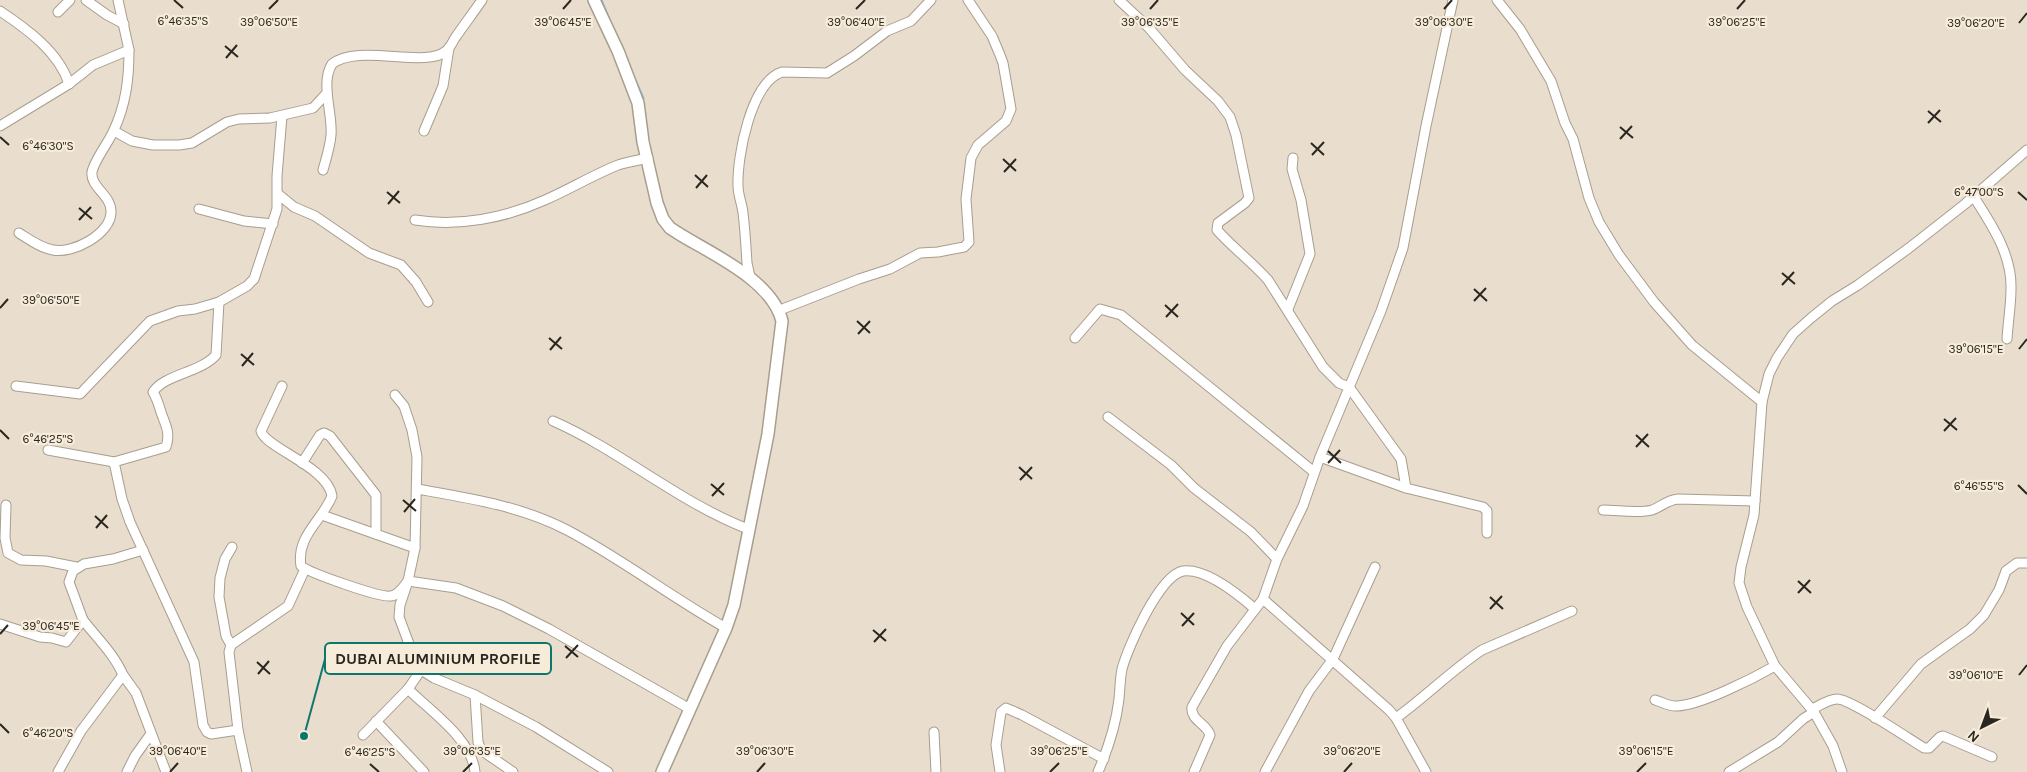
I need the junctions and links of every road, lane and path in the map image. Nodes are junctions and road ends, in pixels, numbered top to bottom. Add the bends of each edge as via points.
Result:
1 (70, 0) edge
2 (86, 0) edge
3 (118, 0) edge
4 (482, 0) edge
5 (594, 0) edge
6 (930, 0) edge
7 (968, 0) edge
8 (1119, 0) edge
9 (1453, 0) edge
10 (1497, 0) edge
11 (0, 11) edge
12 (58, 12) dead end
13 (124, 24) junction
14 (449, 47) junction
15 (129, 50) junction
16 (68, 84) junction
17 (326, 94) junction
18 (282, 116) junction
19 (2, 121) edge
20 (114, 131) junction
21 (424, 131) dead end
22 (2027, 150) edge
23 (648, 158) junction
24 (1294, 158) dead end
25 (323, 170) dead end
26 (278, 194) junction
27 (1974, 197) junction
28 (199, 209) dead end
29 (415, 220) dead end
30 (273, 224) junction
31 (19, 233) dead end
32 (750, 277) junction
33 (219, 302) junction
34 (428, 302) dead end
35 (1288, 309) junction
36 (780, 310) junction
37 (1075, 338) dead end
38 (2007, 339) dead end
39 (16, 386) dead end
40 (282, 386) dead end
41 (1349, 387) junction
42 (394, 395) dead end
43 (1762, 402) junction
44 (1108, 417) dead end
45 (553, 421) dead end
46 (48, 450) dead end
47 (1320, 457) junction
48 (114, 462) junction
49 (302, 463) junction
50 (1314, 472) junction
51 (1406, 488) junction
52 (417, 489) junction
53 (1755, 501) junction
54 (6, 505) dead end
55 (1603, 510) dead end
56 (322, 515) junction
57 (748, 529) junction
58 (1487, 533) dead end
59 (376, 534) junction
60 (232, 547) dead end
61 (415, 548) junction
62 (143, 550) junction
63 (1277, 558) junction
64 (2027, 563) edge
65 (76, 567) junction
66 (1375, 567) dead end
67 (305, 569) junction
68 (408, 581) junction
69 (1263, 598) junction
70 (1255, 609) junction
71 (1572, 611) dead end
72 (83, 620) junction
73 (0, 624) edge
74 (726, 628) junction
75 (231, 645) junction
76 (1333, 659) junction
77 (1775, 666) junction
78 (421, 670) junction
79 (123, 675) junction
80 (408, 689) junction
81 (475, 695) junction
82 (1655, 700) dead end
83 (690, 709) junction
84 (1813, 711) junction
85 (1396, 718) junction
86 (1875, 718) junction
87 (376, 721) junction
88 (238, 730) junction
89 (934, 732) dead end
90 (363, 734) dead end
91 (150, 735) junction
92 (1992, 757) dead end
93 (1104, 759) junction
94 (58, 772) edge
95 (127, 772) edge
96 (166, 772) edge
97 (247, 772) edge
98 (424, 772) edge
99 (474, 772) edge
100 (513, 772) edge
101 (608, 772) edge
102 (662, 772) edge
103 (936, 772) edge
104 (1000, 772) edge
105 (1098, 772) edge
106 (1194, 772) edge
107 (1265, 772) edge
108 (1426, 772) edge
109 (1729, 772) edge
110 (1842, 772) edge

1 - 12 street
2 - 13 street
3 - 13 street
4 - 14 street
5 - 23 street via 638,103
6 - 32 street via 911,21 887,30 827,73 782,72 767,81 748,120 738,176
7 - 36 street via 1000,54 1011,109 1006,121 978,145 971,158 966,200 969,242 964,246 920,254 890,269
8 - 35 street via 1230,117 1249,198 1218,223 1216,229 1258,268
9 - 41 street via 1403,248
10 - 43 street via 1520,29 1551,81 1573,139 1588,198 1619,256 1692,345
11 - 16 street via 46,47 59,61
13 - 15 street
14 - 17 street via 436,56 373,55 334,62
14 - 21 street via 443,86
15 - 16 street via 92,64
15 - 20 street via 128,87
16 - 19 street
17 - 18 street via 313,108
17 - 25 street via 331,136
18 - 20 street via 233,120 192,143 170,146 132,141
18 - 26 street
20 - 31 street via 92,171 93,179 110,201 112,214 93,240 78,247 55,251 43,248
22 - 27 street
23 - 29 street via 620,165 523,209 490,218 443,223
23 - 32 street via 663,219 670,228
24 - 35 street via 1292,169 1310,254
26 - 30 street
26 - 34 street via 369,253 401,265
27 - 38 street via 2000,238 2011,278
27 - 43 street via 1793,334 1776,358
28 - 30 street via 244,221
30 - 33 street via 254,279
32 - 36 street
33 - 39 street via 150,321 80,394
33 - 48 street via 216,355 157,386 153,392 168,427 166,447
35 - 41 street via 1323,367 1339,383
36 - 57 street via 782,329 768,434
37 - 50 street via 1100,309 1121,315
40 - 49 street via 262,435
41 - 47 street
41 - 51 street via 1401,460
42 - 52 street via 404,406 412,430 417,457
43 - 53 street
44 - 63 street via 1171,465
45 - 57 street via 601,445 720,518
46 - 48 street
47 - 50 street
47 - 51 street
48 - 62 street via 122,499
49 - 56 street via 331,490 332,496
49 - 59 street via 320,435 330,436 376,495
50 - 63 street via 1303,506
51 - 58 street via 1483,507 1487,511
52 - 61 street
52 - 74 street via 471,499 543,519 622,562
53 - 55 street via 1678,499 1646,511
53 - 77 street via 1740,583 1747,607
54 - 65 street via 8,552 21,560
56 - 59 street
56 - 67 street via 302,544 301,564
57 - 74 street via 738,591
59 - 61 street
60 - 75 street via 220,578 219,597 226,636
61 - 68 street
62 - 65 street
62 - 88 street via 194,662 206,732
63 - 69 street
64 - 86 street via 2017,563 2006,571 1984,615 1921,664
65 - 72 street via 69,582
66 - 76 street
67 - 68 street via 391,596
67 - 75 street via 288,606
68 - 78 street via 399,617
68 - 83 street via 456,588 503,606
69 - 70 street
69 - 76 street
70 - 93 street via 1218,581 1200,573 1183,571 1170,579 1139,624 1122,669 1117,716
70 - 106 street via 1227,646 1192,707 1192,714 1210,735
71 - 85 street via 1482,650
72 - 73 street via 66,642
72 - 79 street via 119,665
74 - 83 street
75 - 88 street via 229,652
76 - 85 street
76 - 107 street via 1309,691
77 - 82 street via 1727,690 1684,705 1673,706
77 - 84 street
78 - 80 street
78 - 81 street
79 - 91 street via 134,688
79 - 94 street via 81,731
80 - 87 street
80 - 99 street via 459,737 474,762
81 - 100 street via 481,750
81 - 101 street via 536,726
83 - 102 street
84 - 86 street via 1839,699
84 - 109 street via 1778,742
84 - 110 street via 1833,746
85 - 108 street
86 - 92 street via 1924,748 1929,748 1943,736
87 - 90 street
87 - 98 street
88 - 97 street
89 - 103 street
91 - 95 street
91 - 96 street
93 - 104 street via 1006,708 1001,712 996,745
93 - 105 street

